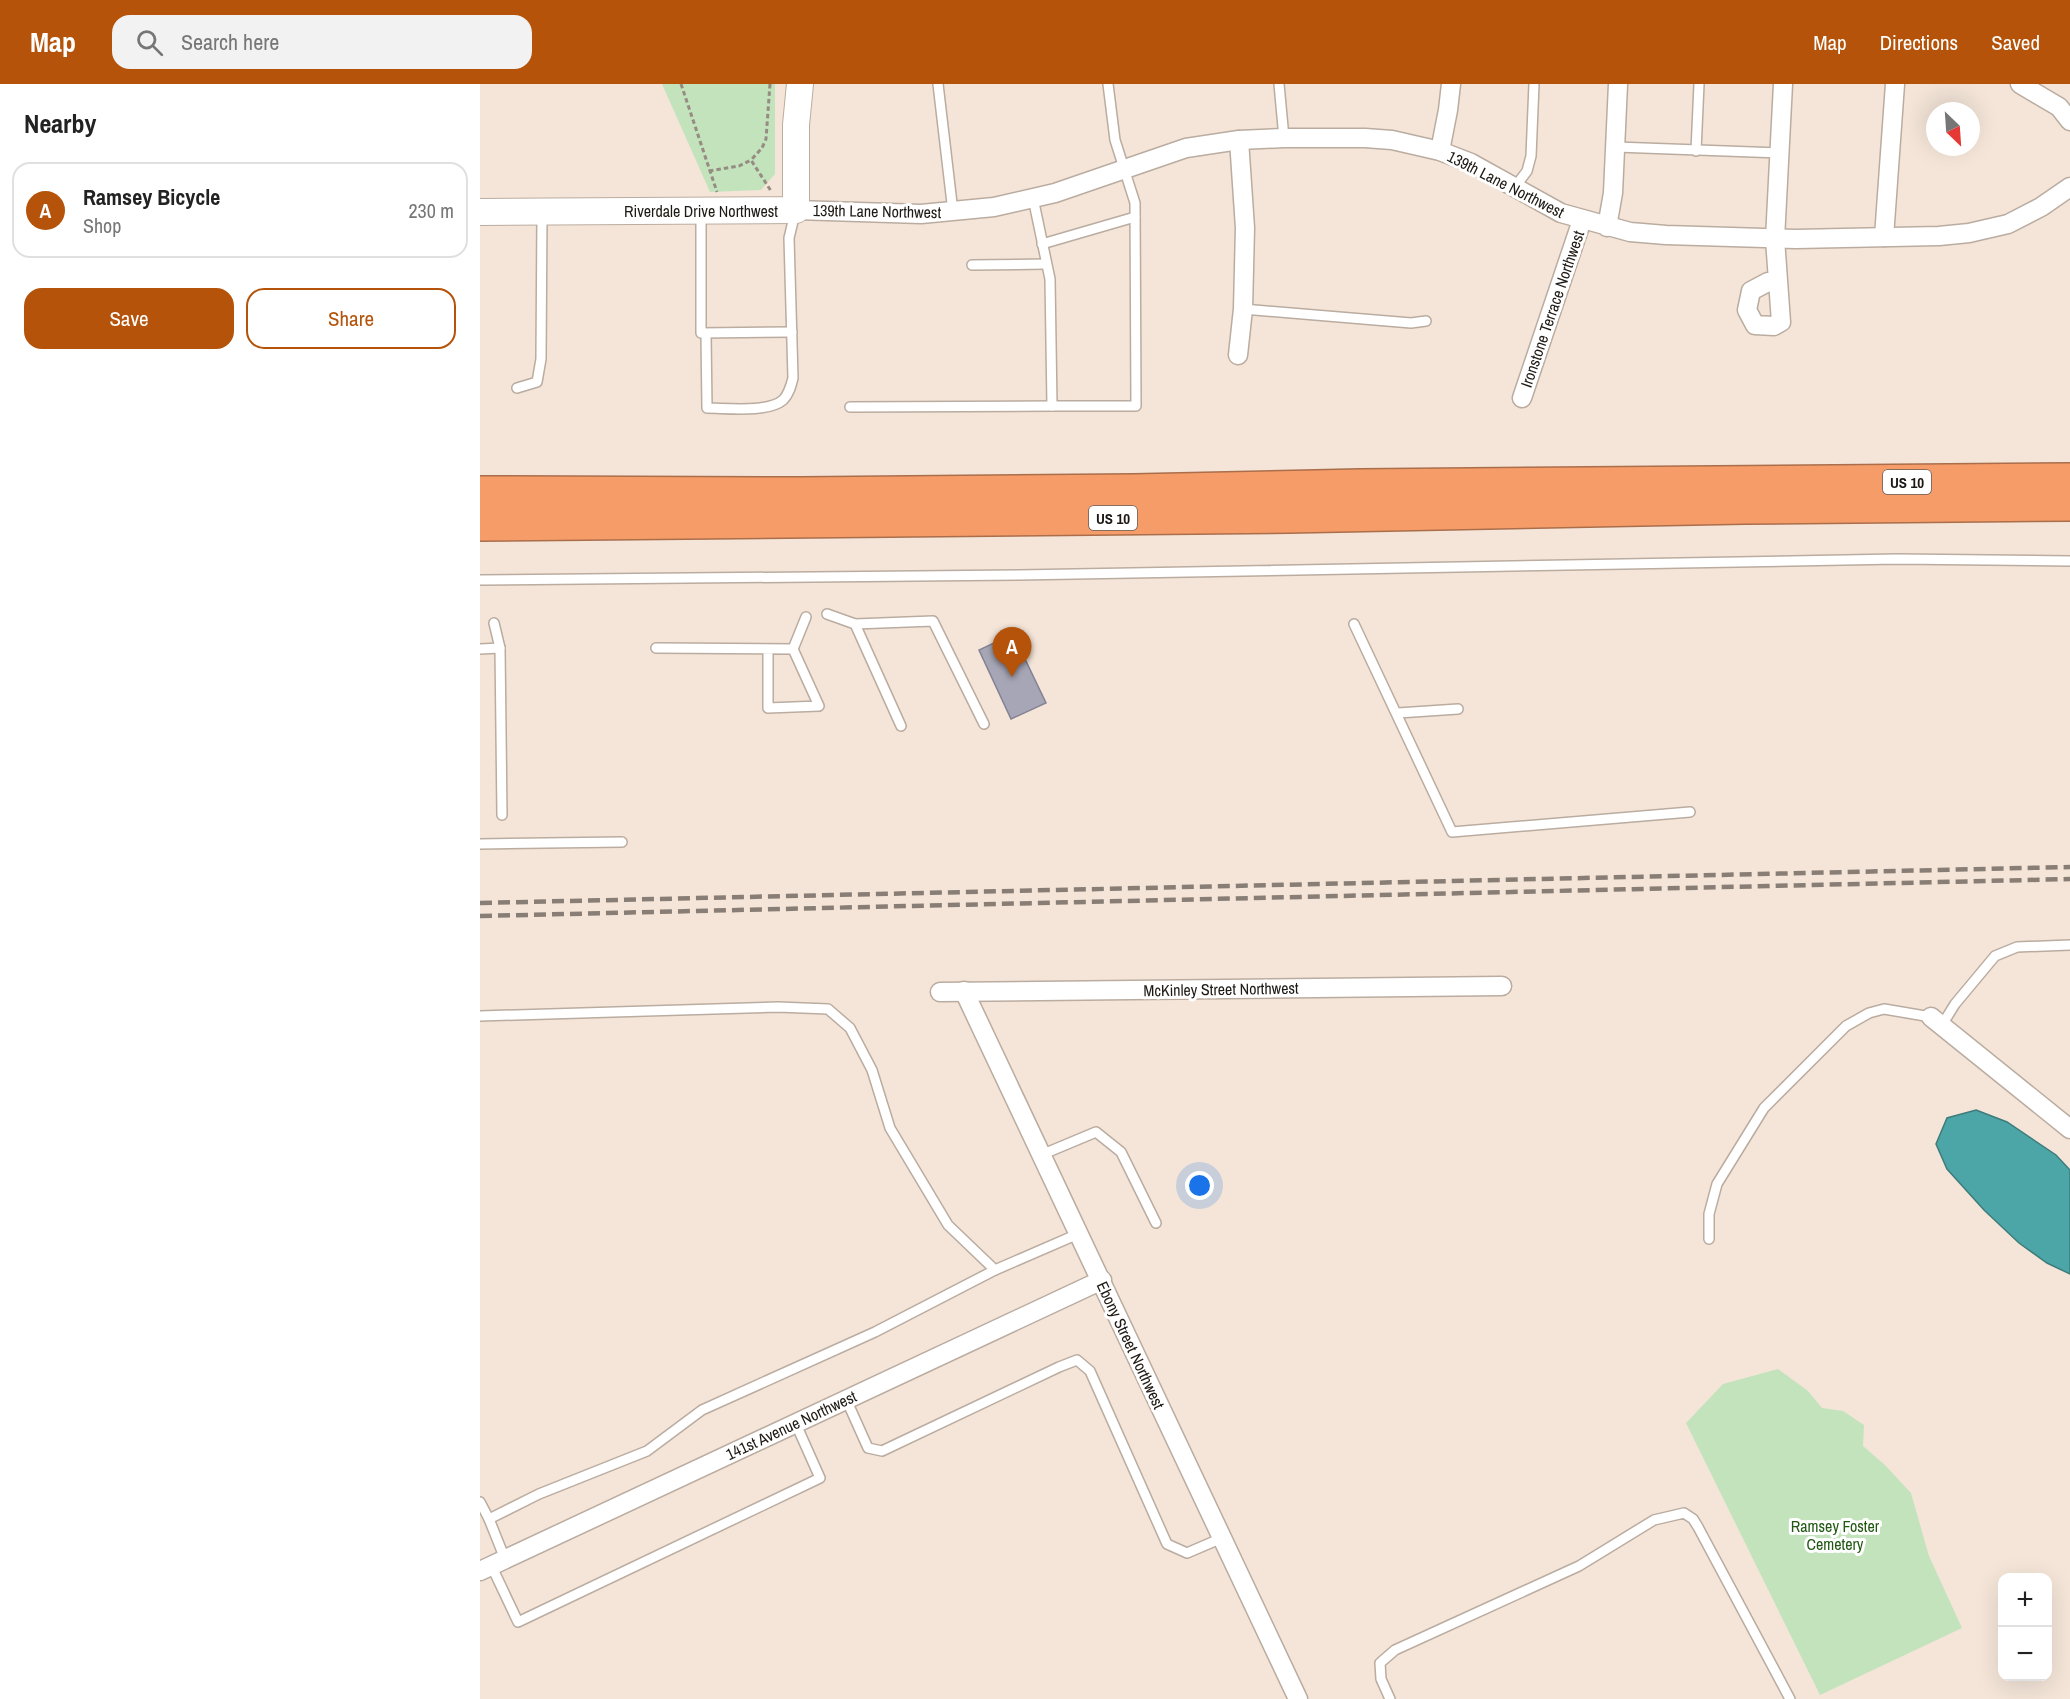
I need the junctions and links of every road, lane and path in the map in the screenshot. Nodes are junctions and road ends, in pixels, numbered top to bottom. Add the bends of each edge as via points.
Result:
1 (681, 84) edge
2 (770, 84) edge
3 (800, 84) edge
4 (938, 84) edge
5 (1108, 84) edge
6 (1279, 84) edge
7 (1451, 84) edge
8 (1534, 84) edge
9 (1618, 84) edge
10 (1699, 84) edge
11 (1783, 84) edge
12 (1894, 84) edge
13 (2020, 84) edge
14 (2070, 121) edge
15 (1284, 138) junction
16 (1239, 140) junction
17 (1616, 147) junction
18 (1440, 151) junction
19 (1696, 151) junction
20 (1781, 153) junction
21 (751, 160) junction
22 (1124, 169) junction
23 (709, 171) junction
24 (1515, 187) junction
25 (2070, 187) edge
26 (772, 193) dead end
27 (1033, 198) junction
28 (796, 210) junction
29 (542, 211) junction
30 (711, 211) junction
31 (480, 212) edge
32 (953, 212) junction
33 (1135, 217) junction
34 (1582, 220) junction
35 (1607, 227) junction
36 (1884, 237) junction
37 (1775, 238) junction
38 (1042, 244) junction
39 (1047, 264) junction
40 (972, 265) dead end
41 (1778, 282) dead end
42 (1243, 309) junction
43 (1426, 321) dead end
44 (792, 333) junction
45 (706, 334) junction
46 (1238, 355) dead end
47 (516, 388) dead end
48 (1522, 398) dead end
49 (1052, 406) junction
50 (850, 407) dead end
51 (2070, 480) edge
52 (480, 493) edge
53 (2070, 504) edge
54 (480, 524) edge
55 (2070, 561) edge
56 (480, 580) edge
57 (827, 614) dead end
58 (806, 617) dead end
59 (494, 622) dead end
60 (855, 624) junction
61 (1354, 624) dead end
62 (500, 648) junction
63 (656, 648) dead end
64 (480, 649) edge
65 (768, 649) junction
66 (793, 649) junction
67 (1458, 710) dead end
68 (1398, 713) junction
69 (984, 724) dead end
70 (901, 726) dead end
71 (1690, 812) dead end
72 (502, 815) dead end
73 (622, 842) dead end
74 (480, 844) edge
75 (2070, 945) edge
76 (1502, 986) dead end
77 (964, 991) junction
78 (940, 992) dead end
79 (480, 1016) edge
80 (1936, 1021) junction
81 (2070, 1129) edge
82 (1041, 1155) junction
83 (1156, 1223) dead end
84 (1078, 1234) junction
85 (1709, 1239) dead end
86 (995, 1270) junction
87 (1102, 1280) junction
88 (846, 1399) junction
89 (795, 1422) junction
90 (480, 1502) edge
91 (489, 1519) junction
92 (1222, 1538) junction
93 (492, 1565) edge
94 (1298, 1699) edge
95 (1390, 1699) edge
96 (1790, 1699) edge

1 - 23 path
2 - 21 path via 766,139
3 - 28 street, Riverdale Drive Northwest
4 - 32 lane
5 - 22 lane via 1115,140
6 - 15 lane
7 - 18 street
8 - 24 lane via 1531,156 1527,171
9 - 17 street
10 - 19 lane
11 - 20 street
12 - 36 street
13 - 14 street via 2059,107
15 - 16 street, 139th Lane Northwest
15 - 18 street, 139th Lane Northwest via 1392,140
16 - 22 street, 139th Lane Northwest via 1186,148
16 - 42 street via 1245,228
17 - 19 lane
17 - 35 street
18 - 24 street, 139th Lane Northwest
19 - 20 lane
20 - 37 street
21 - 23 path
21 - 26 path
22 - 27 street, 139th Lane Northwest
22 - 33 lane via 1135,203
23 - 30 path via 719,196
24 - 34 street, 139th Lane Northwest
25 - 36 street, 139th Lane Northwest via 2008,224 1969,233
27 - 32 street, 139th Lane Northwest
27 - 38 lane
28 - 30 street, Riverdale Drive Northwest
28 - 32 street, 139th Lane Northwest
28 - 44 lane via 789,238
29 - 30 street, Riverdale Drive Northwest
29 - 31 street, Riverdale Drive Northwest
29 - 47 lane via 541,358 537,382
30 - 45 lane via 701,333
33 - 38 lane
33 - 49 lane via 1136,406
34 - 35 street, 139th Lane Northwest
34 - 48 street, Ironstone Terrace Northwest
35 - 37 street, 139th Lane Northwest via 1666,235
36 - 37 street, 139th Lane Northwest
37 - 41 street
38 - 39 lane
39 - 40 lane
39 - 49 lane
42 - 43 lane
42 - 46 street
44 - 45 lane
44 - 45 lane via 793,378 784,399 765,407 706,408
49 - 50 lane
51 - 52 highway, US 10 via 801,494
53 - 54 highway, US 10
55 - 56 lane via 1897,559 1031,575
57 - 60 lane
58 - 66 lane
59 - 62 lane
60 - 69 lane via 933,621
60 - 70 lane
61 - 68 lane
62 - 64 lane
62 - 72 lane
63 - 65 lane
65 - 66 lane
65 - 66 lane via 768,708 819,706
67 - 68 lane
68 - 71 lane via 1452,832
73 - 74 lane
75 - 80 lane via 2017,947 1995,956
76 - 77 street, McKinley Street Northwest
77 - 78 street, McKinley Street Northwest
77 - 82 street, Ebony Street Northwest
79 - 86 lane via 778,1007 828,1009 850,1028 872,1070 890,1128 948,1225
80 - 81 street
80 - 85 lane via 1884,1009 1846,1026 1764,1108 1718,1184 1709,1214
82 - 83 lane via 1096,1132 1121,1152
82 - 84 street, Ebony Street Northwest
84 - 86 lane
84 - 87 street, Ebony Street Northwest
86 - 91 lane via 875,1332 702,1410 647,1451 539,1494
87 - 88 street, 141st Avenue Northwest
87 - 92 street, Ebony Street Northwest
88 - 89 street, 141st Avenue Northwest
88 - 92 lane via 868,1448 882,1451 1077,1360 1090,1371 1167,1544 1187,1553
89 - 93 street, 141st Avenue Northwest
89 - 93 lane via 820,1478 518,1622
90 - 91 lane
91 - 93 lane
92 - 94 street, Ebony Street Northwest
95 - 96 lane via 1381,1679 1380,1663 1395,1650 1579,1566 1653,1520 1684,1513 1698,1527

